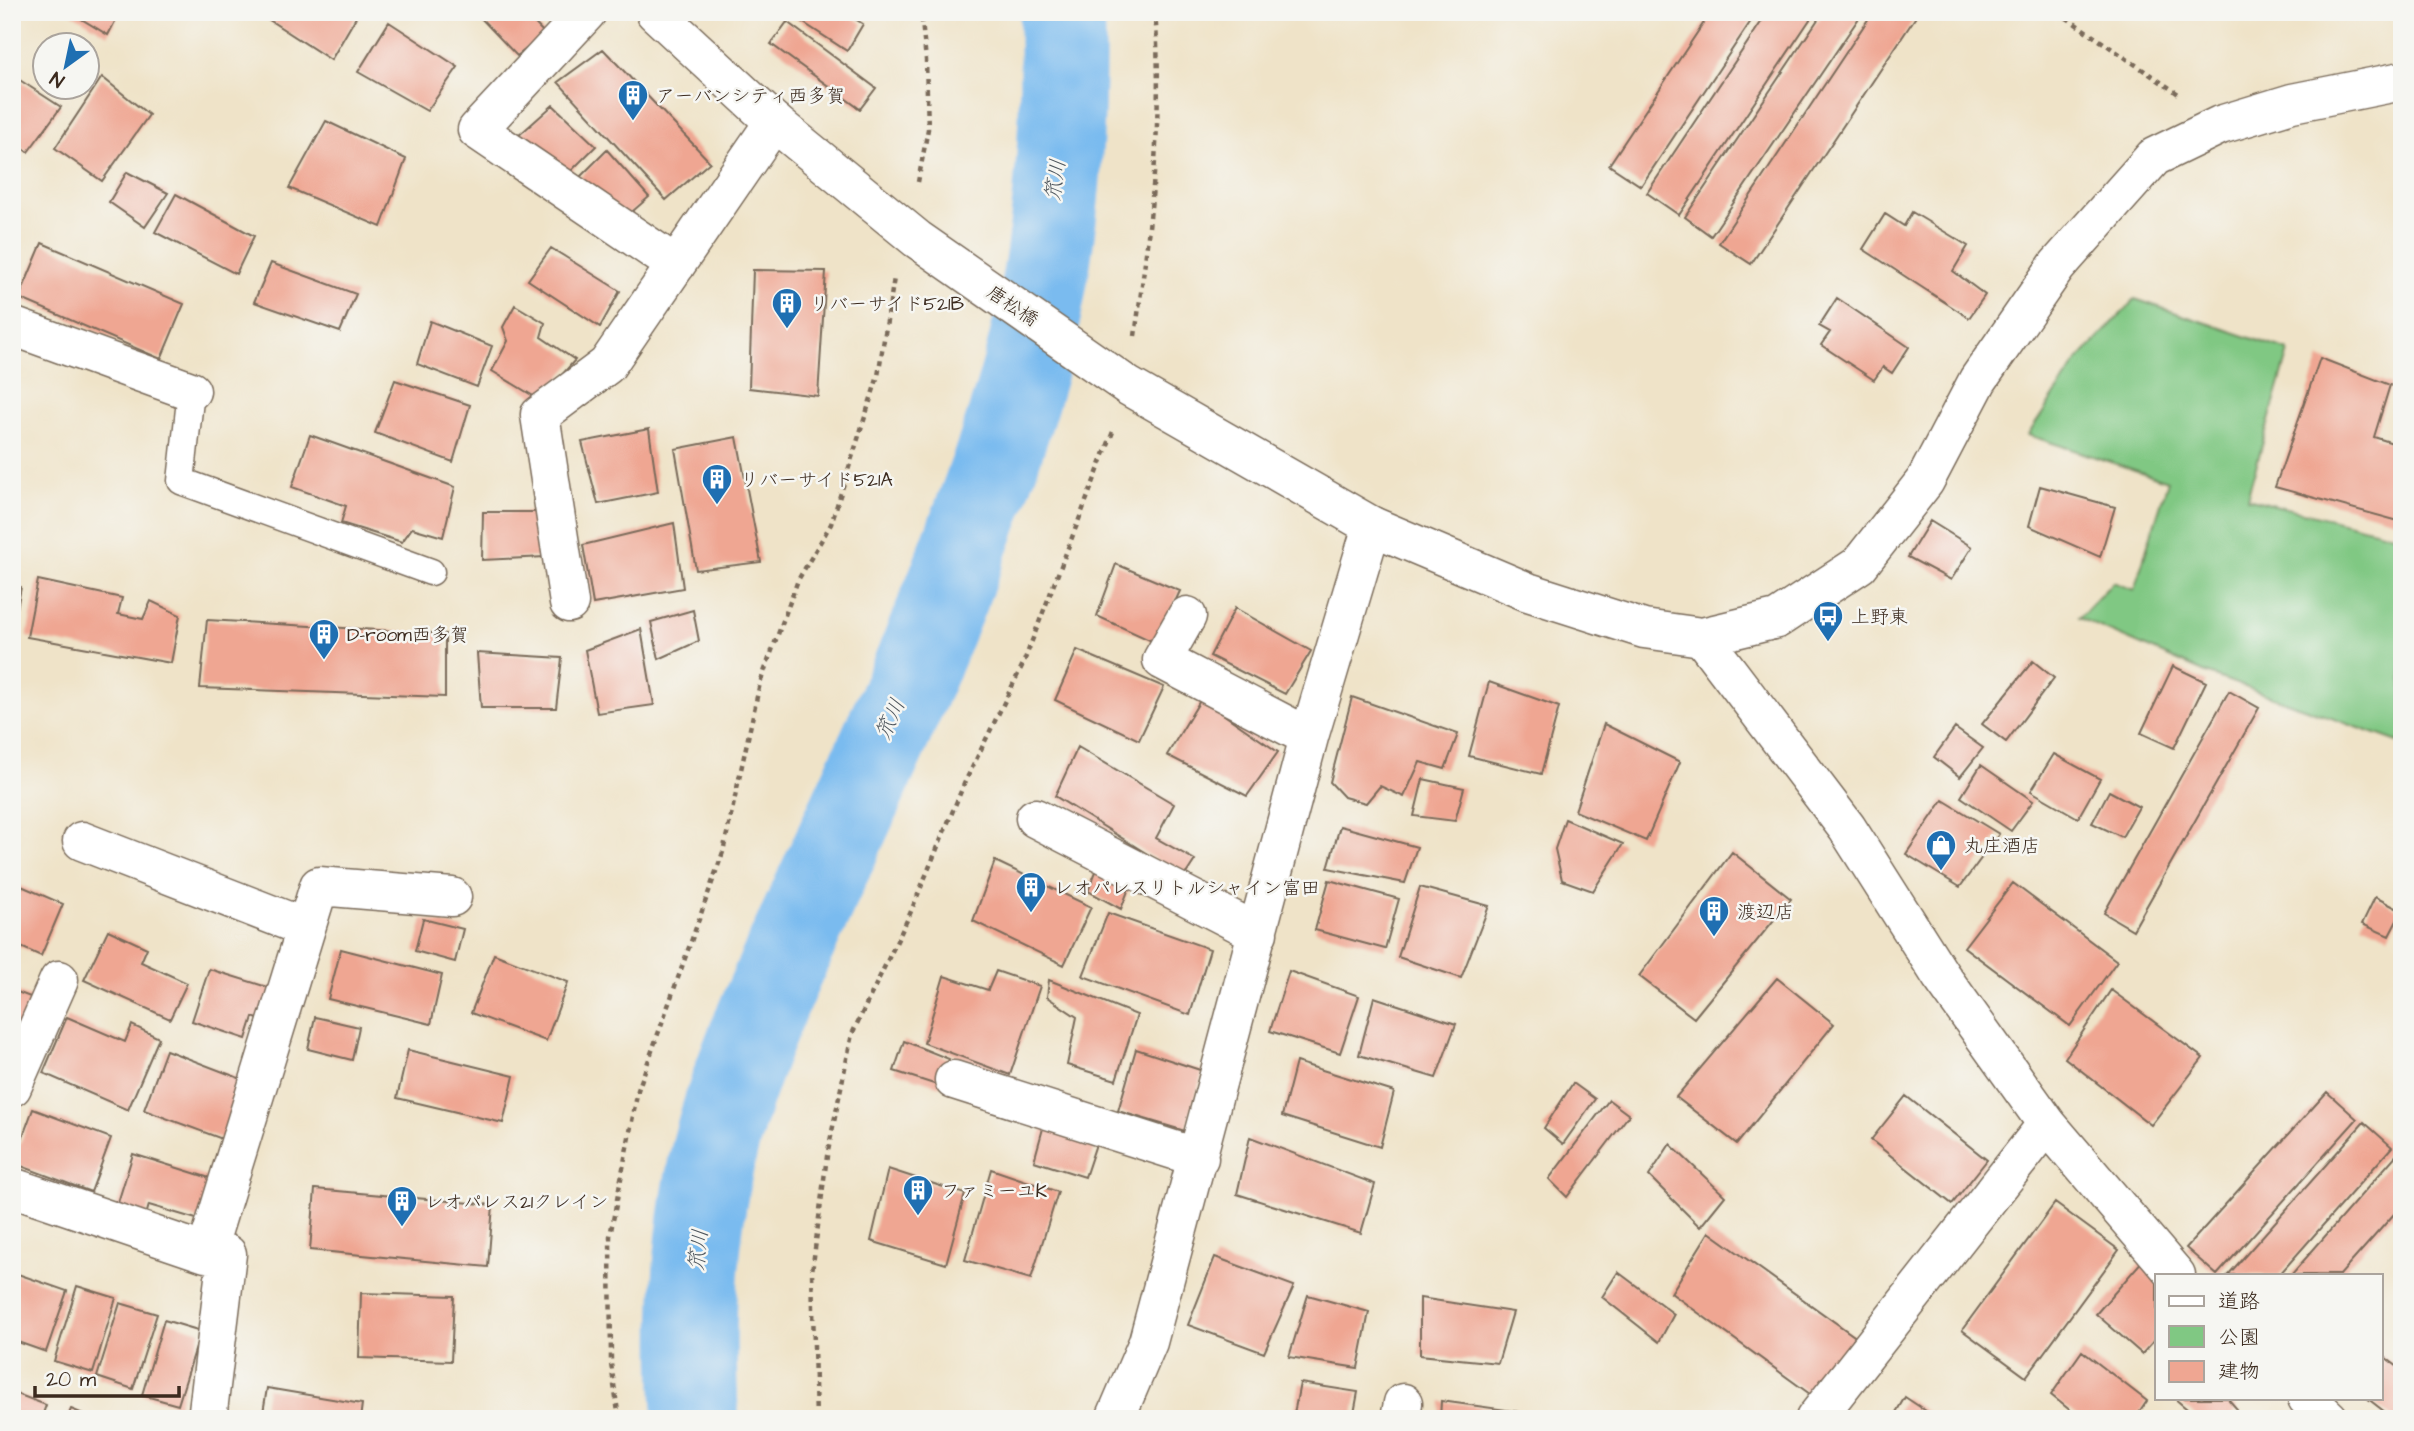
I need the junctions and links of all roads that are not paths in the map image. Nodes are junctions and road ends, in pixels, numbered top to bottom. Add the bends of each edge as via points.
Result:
1 (587, 12) edge
2 (655, 12) edge
3 (2402, 81) edge
4 (774, 122) junction
5 (676, 265) junction
6 (12, 326) edge
7 (191, 391) joint
8 (1372, 526) junction
9 (431, 572) dead end
10 (569, 604) dead end
11 (1187, 616) dead end
12 (1702, 637) junction
13 (1309, 737) junction
14 (1035, 817) dead end
15 (82, 841) dead end
16 (452, 897) dead end
17 (306, 928) junction
18 (1258, 933) junction
19 (59, 980) dead end
20 (954, 1080) dead end
21 (12, 1087) edge
22 (2047, 1124) junction
23 (1199, 1158) junction
24 (12, 1187) edge
25 (206, 1253) junction
26 (2175, 1274) edge
27 (2308, 1400) edge
28 (1116, 1418) edge
29 (207, 1419) edge
30 (1815, 1419) edge
31 (2329, 1419) edge

1 - 5 street via 477,130
2 - 4 street, 唐松橋
3 - 12 street via 2292,103 2220,125 2154,158 2057,266 1978,380 1925,481 1859,565 1777,619
4 - 5 street
4 - 8 street, 唐松橋 via 909,232 1119,378
5 - 10 street via 607,365 540,415
6 - 7 street
7 - 9 lane via 181,481
8 - 12 street, 唐松橋 via 1528,592 1644,629
8 - 13 street
11 - 13 street via 1162,660
12 - 22 street via 1847,828 1941,976
13 - 18 street
14 - 18 street
15 - 17 street
16 - 17 street via 319,886
17 - 25 street
18 - 23 street
19 - 21 street
20 - 23 street
22 - 26 street
22 - 30 street
23 - 28 street via 1148,1342
24 - 25 street
25 - 29 street via 227,1254
27 - 31 street

